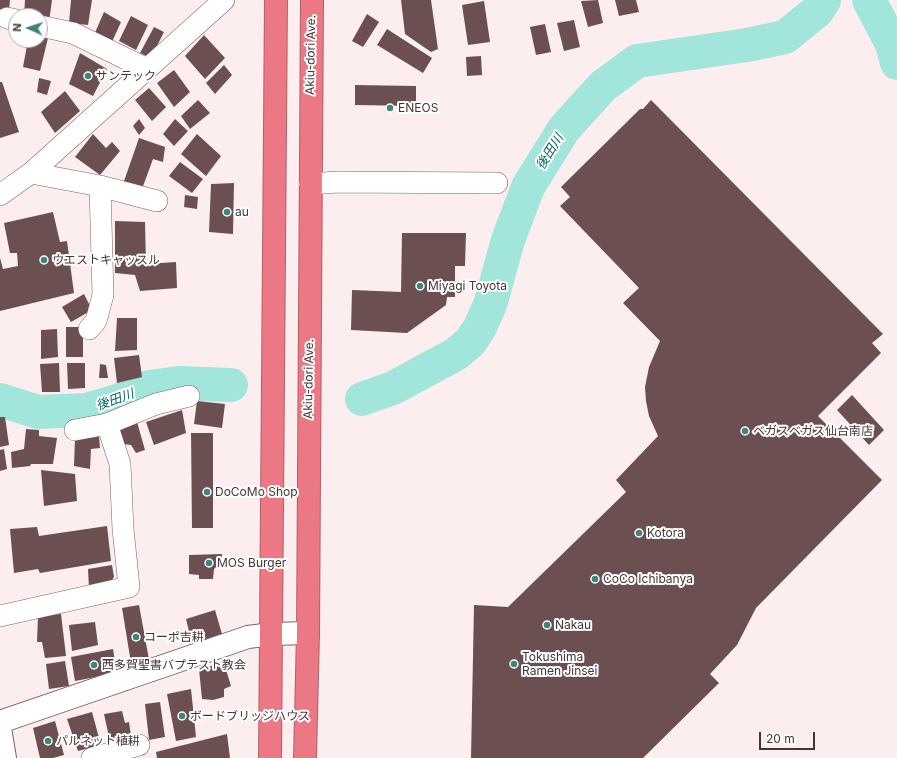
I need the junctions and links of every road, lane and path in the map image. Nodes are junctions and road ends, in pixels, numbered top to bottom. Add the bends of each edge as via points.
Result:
1 (224, 0) edge
2 (276, 0) edge
3 (312, 0) edge
4 (48, 28) edge
5 (147, 69) junction
6 (31, 173) junction
7 (497, 182) dead end
8 (310, 184) junction
9 (100, 186) junction
10 (0, 195) edge
11 (157, 201) dead end
12 (89, 329) dead end
13 (189, 396) dead end
14 (107, 424) junction
15 (75, 430) dead end
16 (0, 616) edge
17 (308, 633) junction
18 (272, 634) junction
19 (0, 722) edge
20 (0, 728) edge
21 (139, 745) dead end
22 (5, 758) edge
23 (92, 758) edge
24 (270, 758) edge
25 (305, 758) edge

1 - 5 street
2 - 18 highway
3 - 8 highway, Akiu-dori Ave.
4 - 5 street via 73,33
5 - 6 street
6 - 9 street
6 - 10 street
7 - 8 street
8 - 17 highway, Akiu-dori Ave.
9 - 11 street
9 - 12 street via 103,295 96,321
13 - 14 street via 156,404
14 - 15 street
14 - 16 street via 120,464 129,587
17 - 18 street
17 - 25 highway, Akiu-dori Ave.
18 - 19 street via 248,637
18 - 24 highway
20 - 22 street
21 - 23 street

